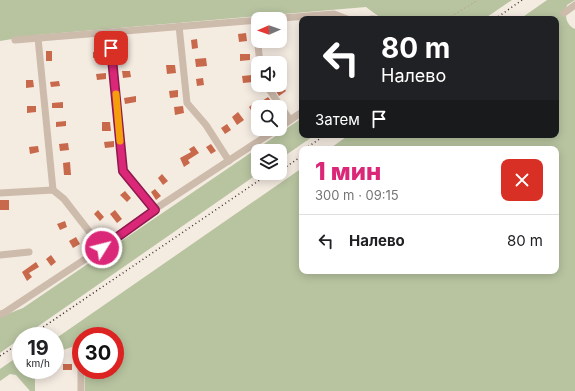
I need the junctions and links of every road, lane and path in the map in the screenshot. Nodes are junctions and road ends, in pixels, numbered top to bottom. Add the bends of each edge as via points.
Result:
1 (478, 0) edge
2 (575, 6) edge
3 (564, 13) dead end
4 (308, 16) edge
5 (339, 16) edge
6 (452, 16) edge
7 (299, 17) edge
8 (287, 18) edge
9 (251, 20) edge
10 (179, 26) junction
11 (110, 32) junction
12 (38, 38) junction
13 (15, 40) dead end
14 (271, 92) edge
15 (299, 114) edge
16 (290, 120) junction
17 (287, 122) edge
18 (266, 136) edge
19 (229, 161) junction
20 (53, 190) junction
21 (0, 193) edge
22 (155, 210) junction
23 (102, 248) junction
24 (29, 252) dead end
25 (0, 255) edge
26 (0, 314) edge
27 (81, 379) edge
28 (81, 391) edge

1 - 6 path
2 - 3 street
4 - 5 street
7 - 8 street
9 - 10 street
10 - 11 street
10 - 19 street via 187,103 206,125
11 - 12 street
11 - 22 street via 123,171
12 - 13 street
12 - 20 street
14 - 16 street
15 - 16 street
16 - 17 street
18 - 19 street
19 - 22 street
20 - 21 street
20 - 23 street via 64,199
22 - 23 street
23 - 26 street
24 - 25 street
27 - 28 street

